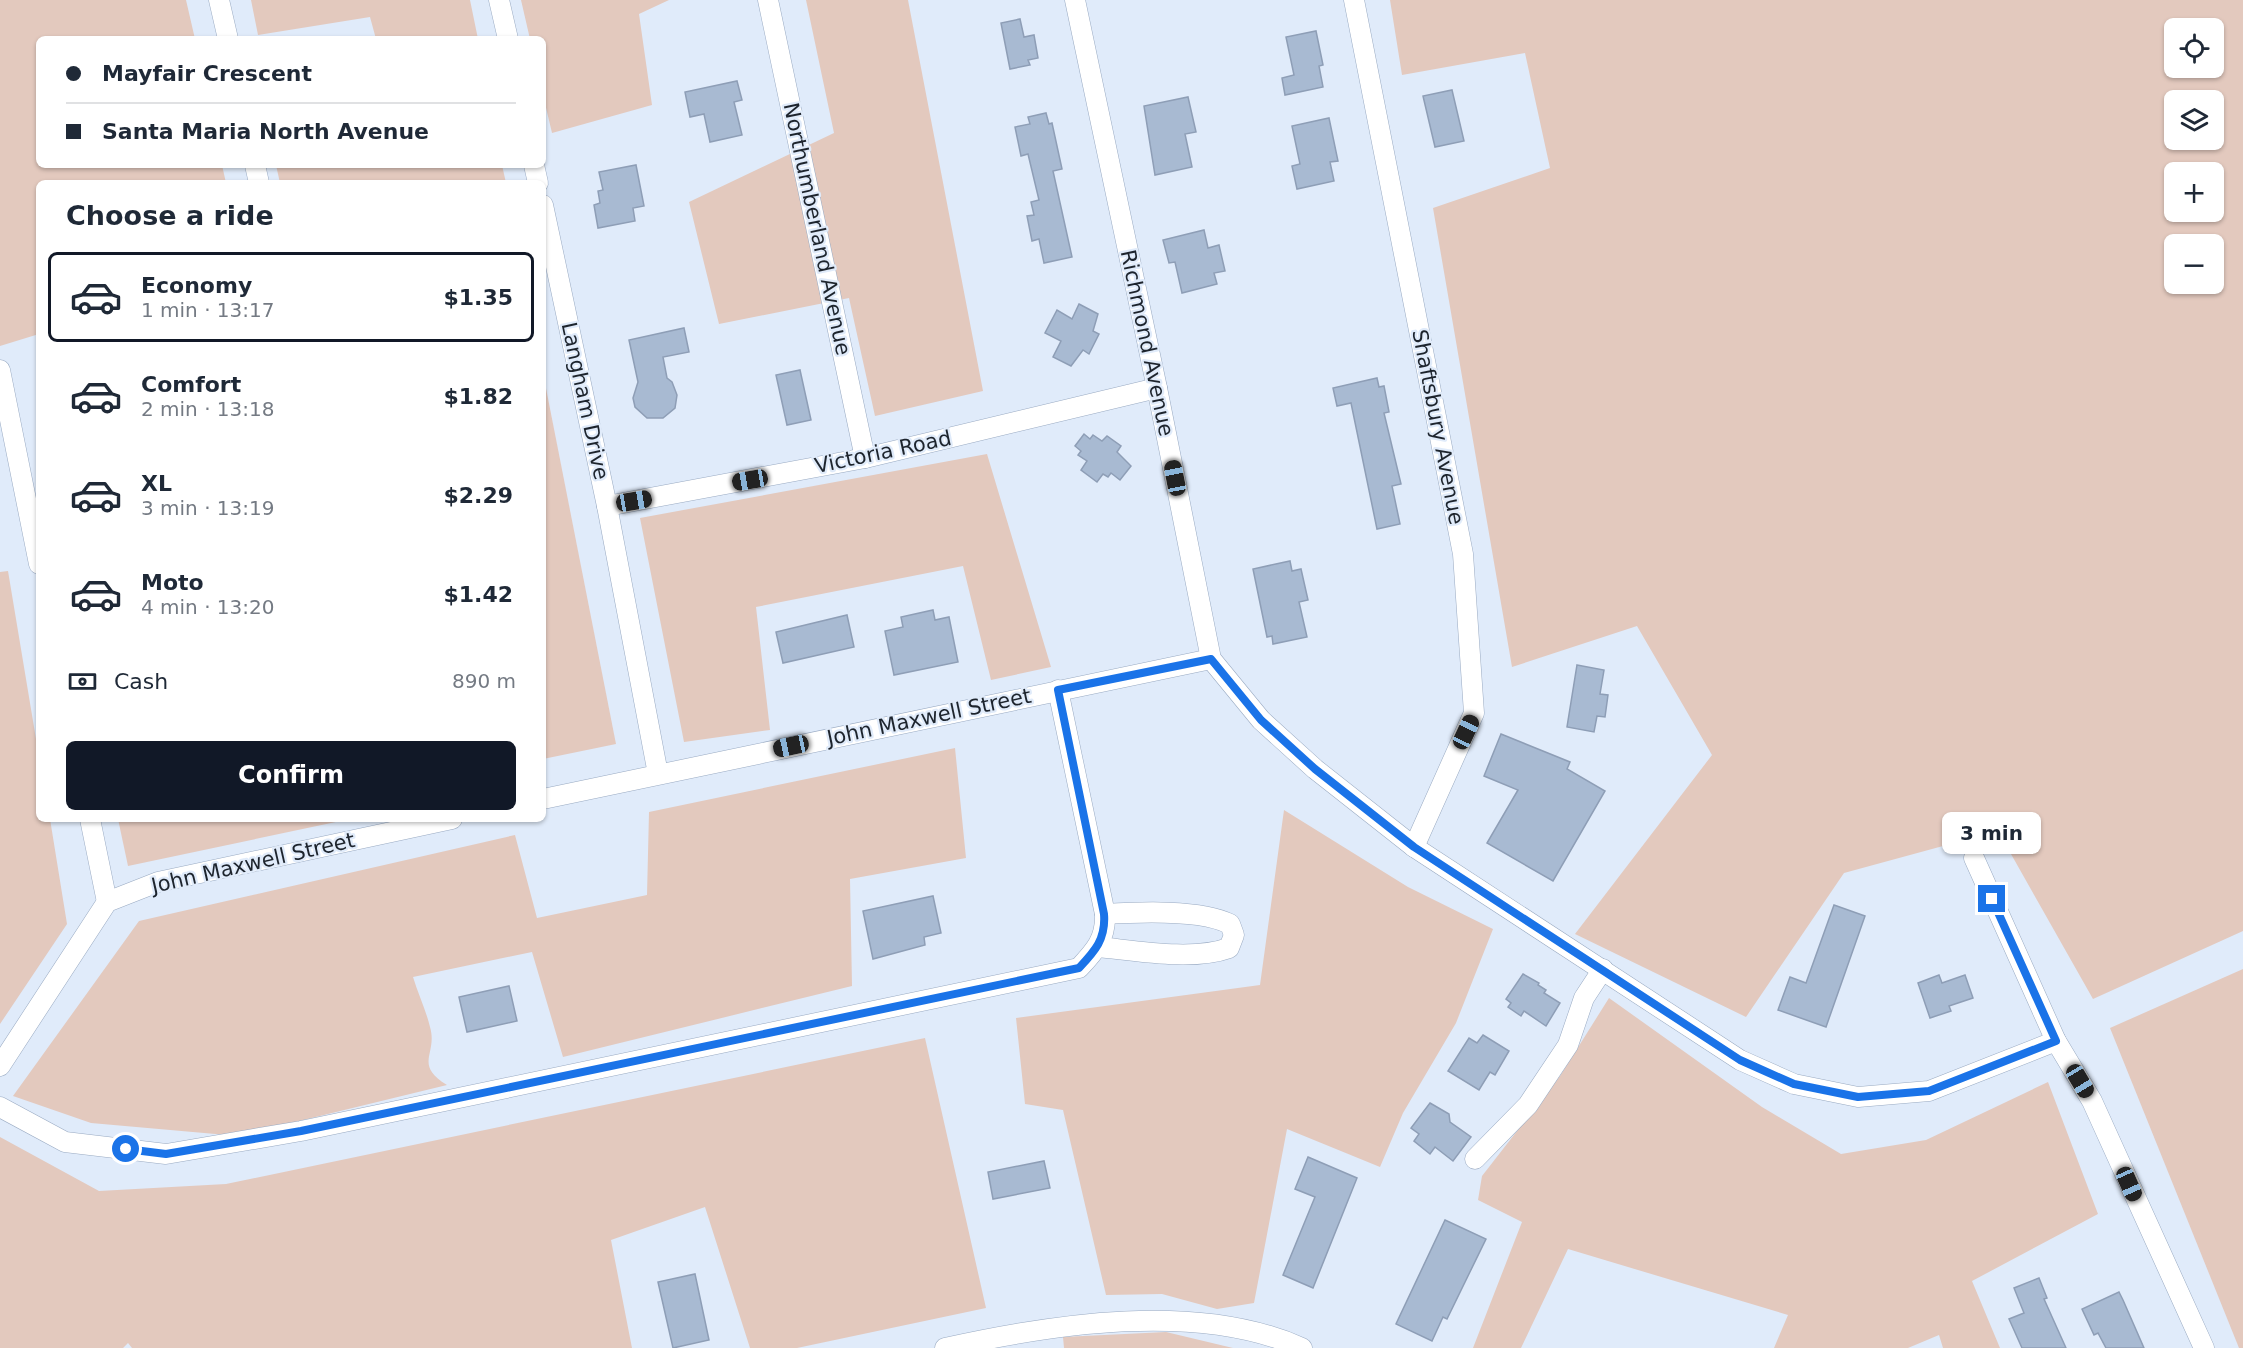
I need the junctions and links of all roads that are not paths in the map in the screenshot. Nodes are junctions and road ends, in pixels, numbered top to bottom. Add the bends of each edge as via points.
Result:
1 (219, 0) edge
2 (499, 0) edge
3 (768, 0) edge
4 (1074, 0) edge
5 (1354, 0) edge
6 (227, 36) edge
7 (507, 36) edge
8 (546, 219) edge
9 (0, 370) edge
10 (1157, 388) junction
11 (865, 458) junction
12 (607, 506) junction
13 (36, 549) edge
14 (1211, 659) junction
15 (1058, 690) junction
16 (658, 774) junction
17 (546, 798) edge
18 (91, 822) edge
19 (424, 822) edge
20 (397, 825) edge
21 (1414, 847) junction
22 (1974, 858) dead end
23 (107, 902) junction
24 (1104, 914) junction
25 (1099, 947) junction
26 (1603, 969) junction
27 (2056, 1041) junction
28 (0, 1066) edge
29 (0, 1107) edge
30 (1475, 1159) dead end
31 (945, 1348) edge
32 (1302, 1348) edge
33 (2204, 1348) edge

1 - 6 street
2 - 7 street
3 - 11 street, Northumberland Avenue
4 - 10 street, Richmond Avenue
5 - 21 street, Shaftsbury Avenue via 1463,554 1474,712
8 - 12 street, Langham Drive
9 - 13 street
10 - 11 street, Victoria Road
10 - 14 street, Richmond Avenue
11 - 12 street, Victoria Road
12 - 16 street, Langham Drive
14 - 15 street, John Maxwell Street
14 - 21 street, Richmond Avenue via 1261,720 1315,769
15 - 16 street, John Maxwell Street
15 - 24 street
16 - 17 street, John Maxwell Street
18 - 23 street
19 - 20 street, John Maxwell Street
20 - 23 street, John Maxwell Street via 158,882
21 - 26 street, Richmond Avenue
22 - 27 street
23 - 28 street
24 - 25 street
24 - 25 street via 1142,912 1218,918 1230,924 1234,935 1229,948 1215,953
25 - 29 street via 1079,968 301,1131 166,1154 65,1142
26 - 27 street, Richmond Avenue via 1740,1060 1794,1084 1858,1097 1929,1091
26 - 30 street via 1584,998 1568,1045 1528,1105
27 - 33 street via 2092,1101
31 - 32 street via 1058,1326 1184,1320 1278,1337

